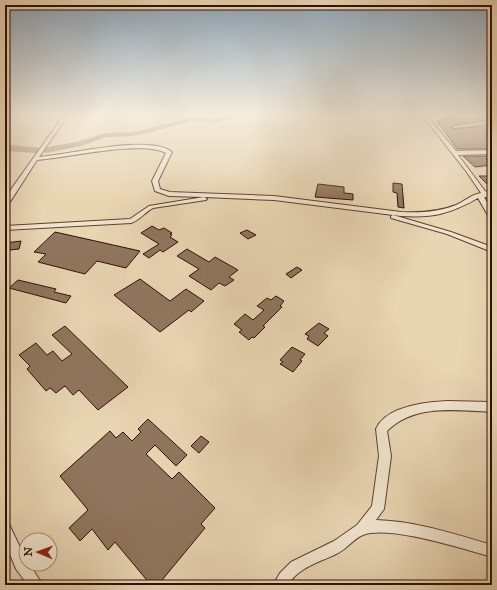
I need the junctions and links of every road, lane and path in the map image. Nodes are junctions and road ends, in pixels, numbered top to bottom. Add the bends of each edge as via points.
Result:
1 (47, 143) edge
2 (446, 143) edge
3 (492, 152) edge
4 (455, 153) junction
5 (35, 159) junction
6 (486, 195) edge
7 (211, 196) junction
8 (5, 205) edge
9 (363, 210) junction
10 (492, 217) edge
11 (5, 228) edge
12 (492, 250) edge
13 (492, 407) edge
14 (5, 528) edge
15 (361, 529) junction
16 (492, 551) edge
17 (36, 585) edge
18 (280, 585) edge

1 - 5 street
2 - 4 street
3 - 4 street
4 - 6 street
5 - 7 street via 128,147 165,148 169,154 155,181 157,190 169,194
5 - 8 street
6 - 9 street via 471,198 459,206 433,214
6 - 10 street
7 - 9 street via 274,198
7 - 11 street via 192,202 149,208 131,221
9 - 12 street via 427,226
13 - 15 street via 452,405 424,408 400,413 388,420 381,429 385,456 378,509
14 - 17 street via 21,564
15 - 16 street via 379,525 401,528
15 - 18 street via 334,549 298,564 286,574

